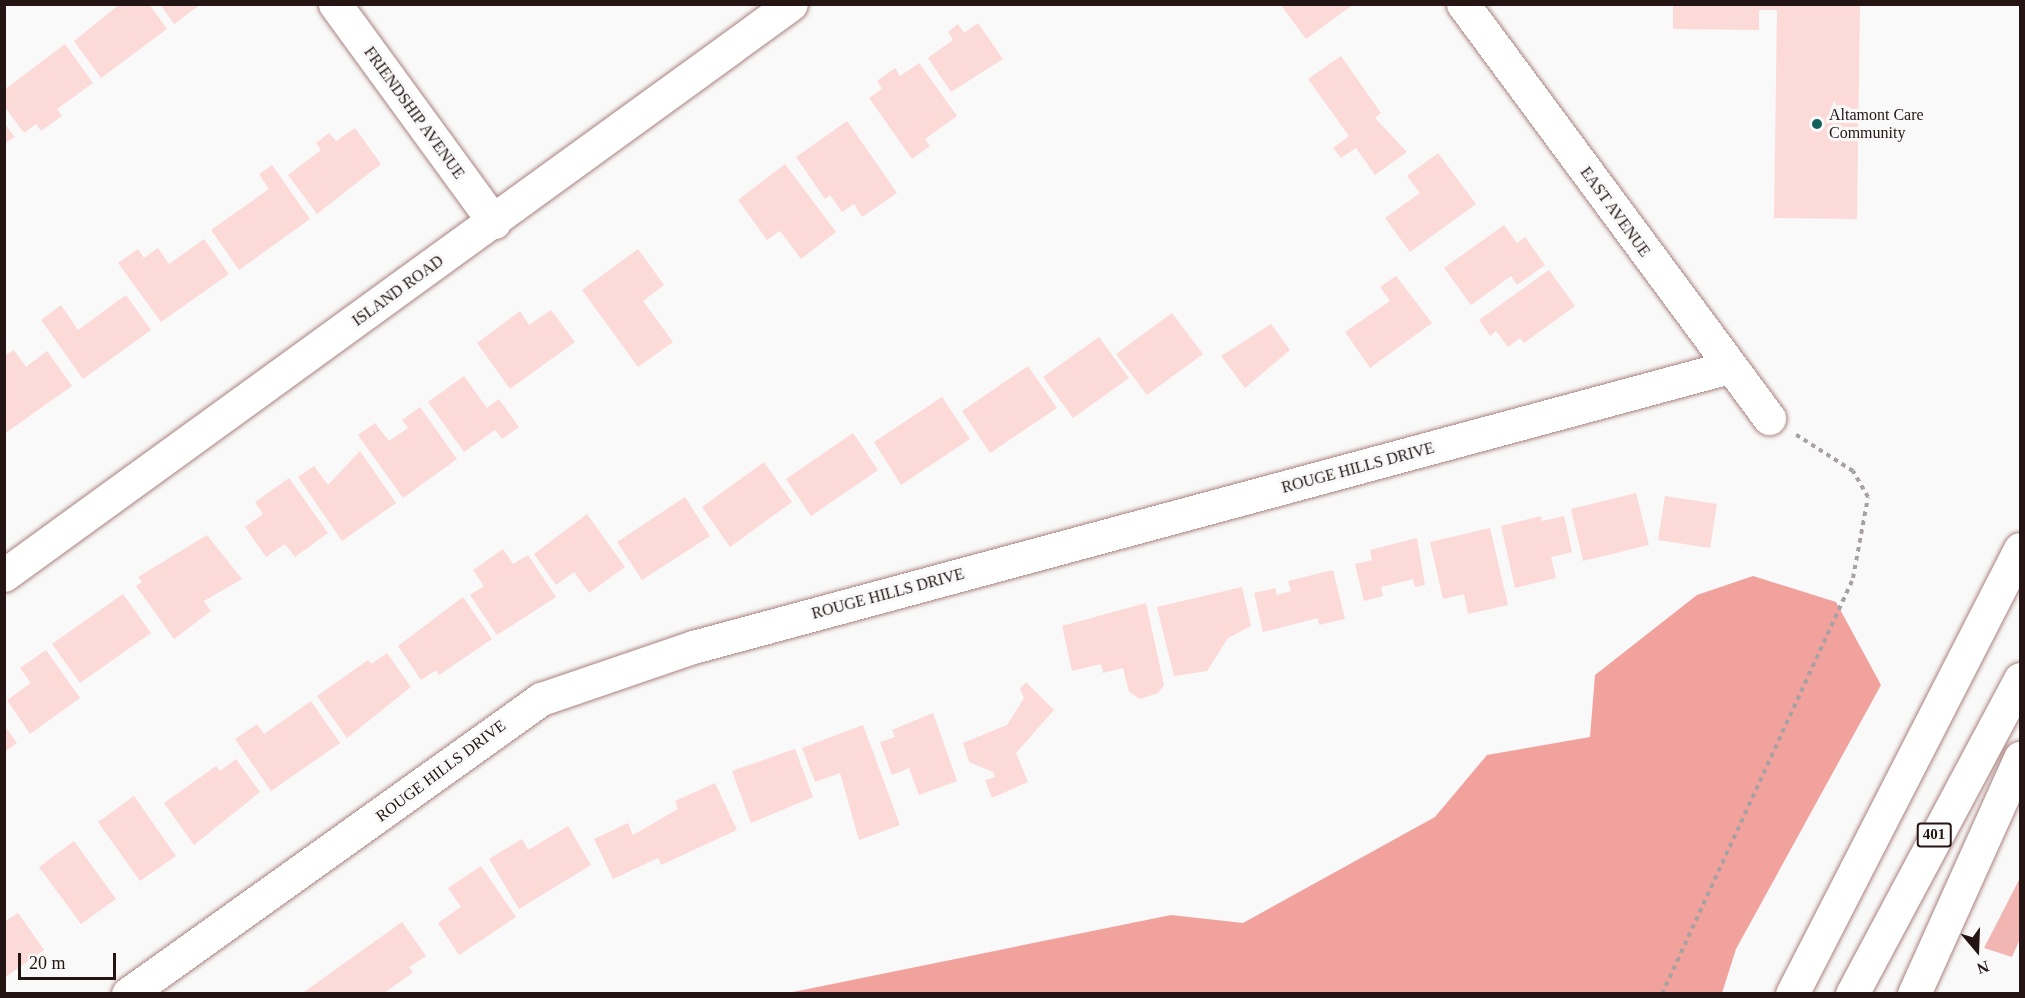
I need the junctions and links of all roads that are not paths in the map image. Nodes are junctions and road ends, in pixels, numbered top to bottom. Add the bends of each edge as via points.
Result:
1 (334, 4) edge
2 (791, 4) edge
3 (1463, 4) edge
4 (494, 222) junction
5 (1730, 367) junction
6 (1769, 418) road end
7 (2020, 549) edge
8 (4, 575) edge
9 (2020, 679) edge
10 (2020, 758) edge
11 (128, 993) edge
12 (1791, 993) edge
13 (1852, 993) edge
14 (1914, 993) edge

1 - 4 main road, FRIENDSHIP AVENUE
2 - 4 main road, ISLAND ROAD
3 - 5 main road, EAST AVENUE
4 - 8 main road, ISLAND ROAD
5 - 6 main road, EAST AVENUE
5 - 11 main road, ROUGE HILLS DRIVE via 693,647 541,699
7 - 12 main road
9 - 13 main road, 401
10 - 14 main road

